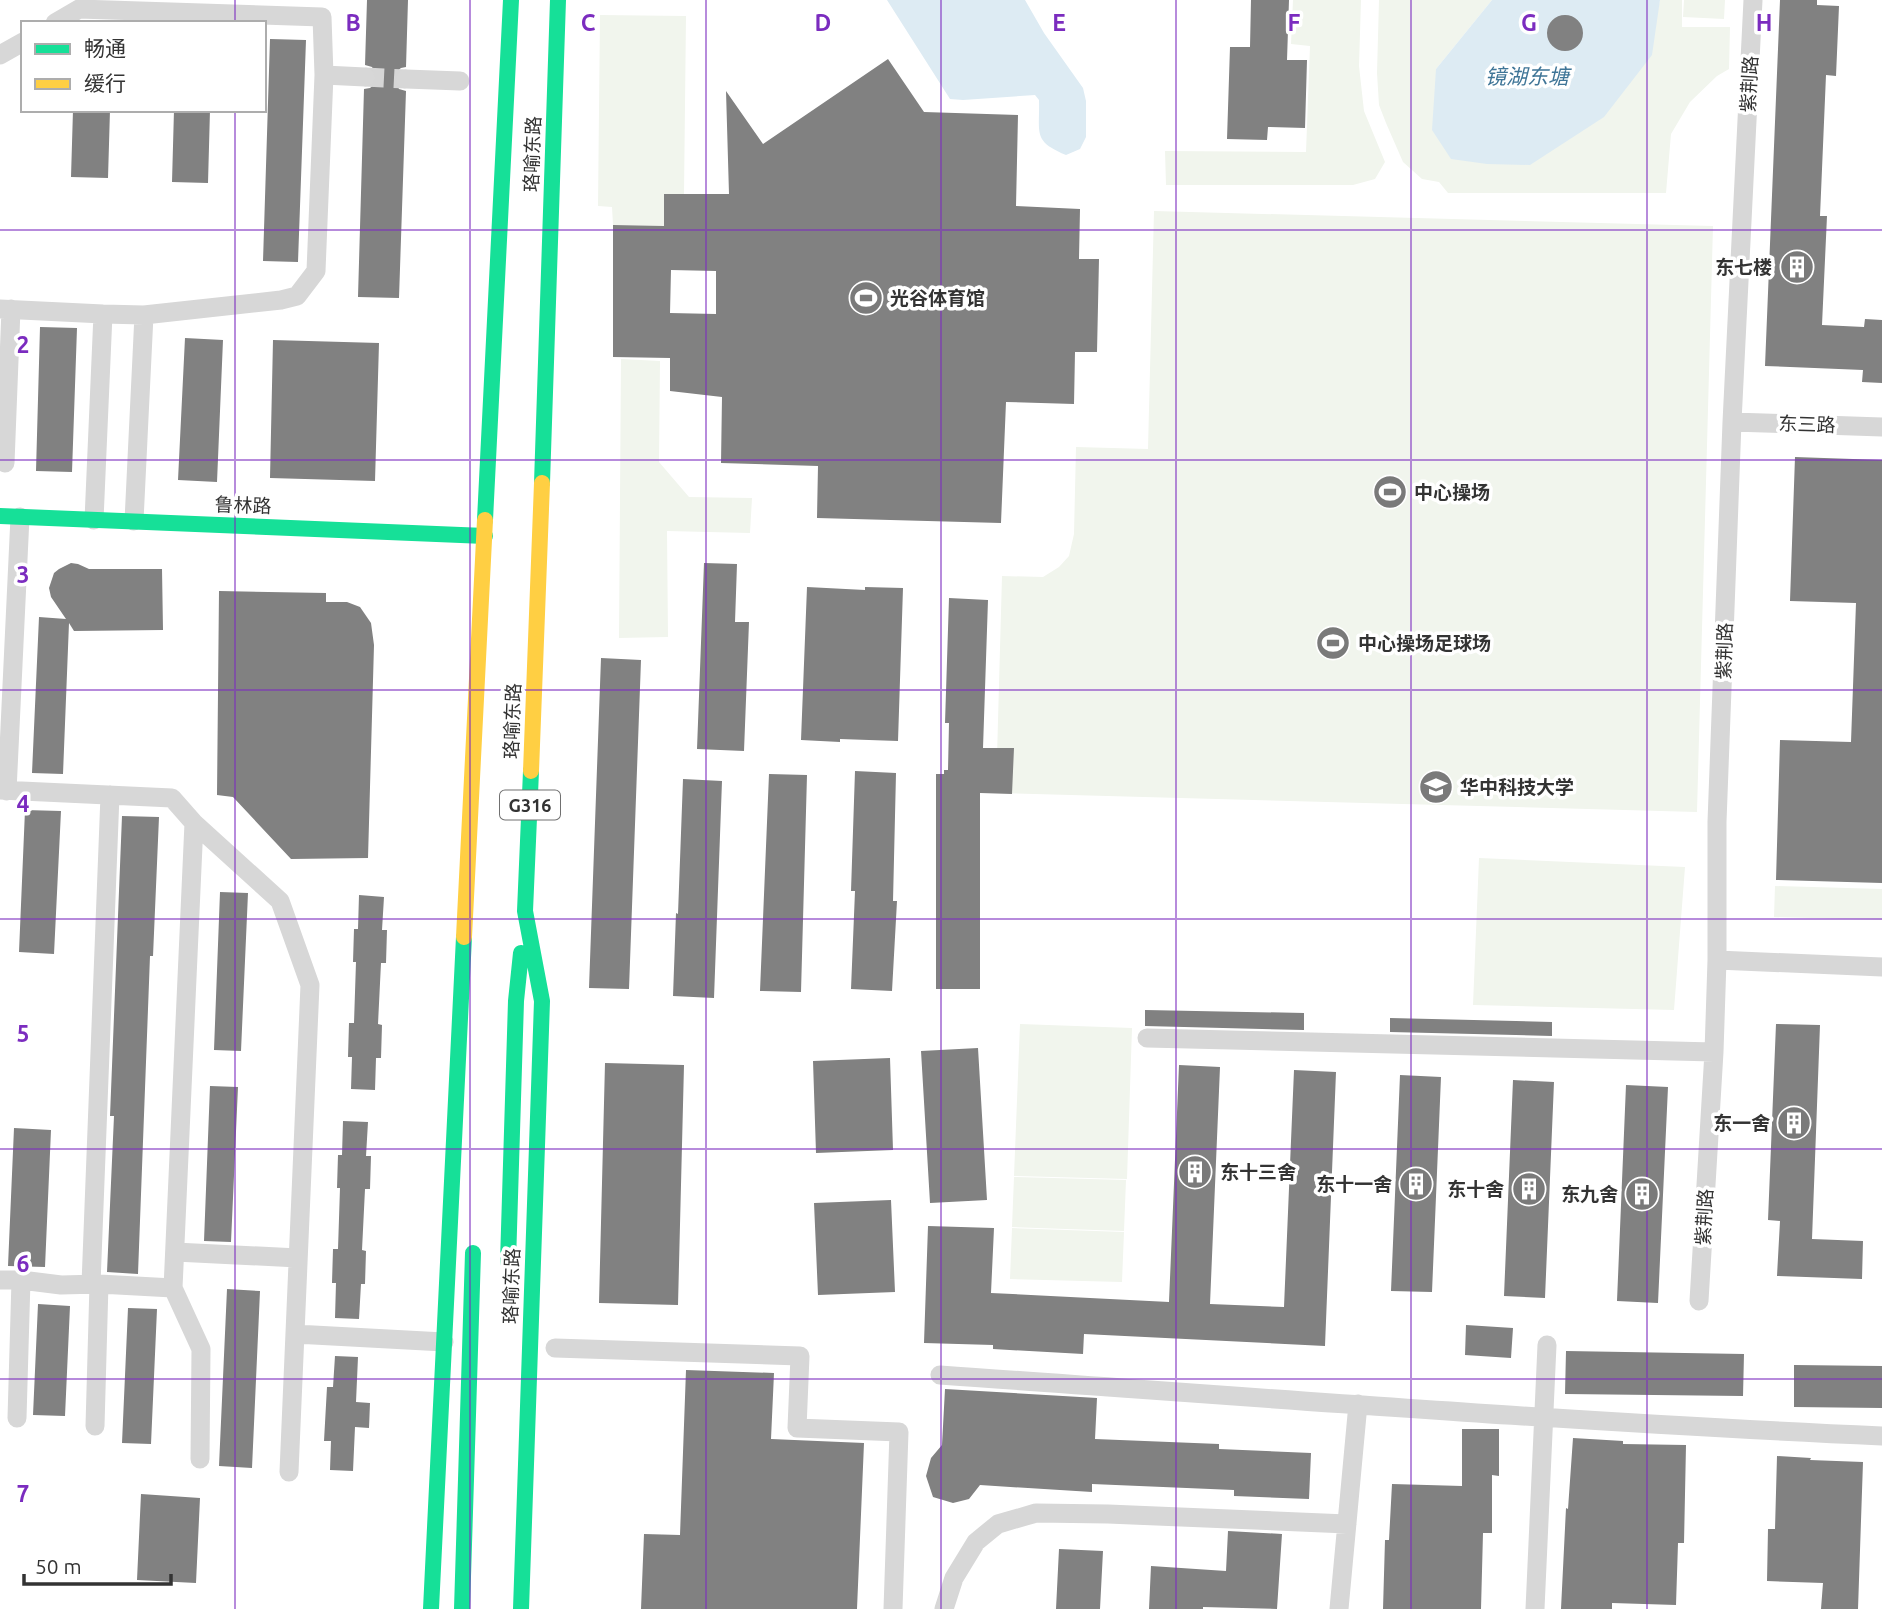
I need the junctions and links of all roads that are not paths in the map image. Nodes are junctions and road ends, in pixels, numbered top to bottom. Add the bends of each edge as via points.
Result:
1 (512, 0) edge
2 (558, 0) edge
3 (1753, 0) edge
4 (58, 21) edge
5 (21, 43) edge
6 (0, 55) edge
7 (324, 75) junction
8 (365, 77) tunnel mouth
9 (406, 79) tunnel mouth
10 (460, 81) dead end
11 (6, 309) edge
12 (103, 314) junction
13 (144, 315) junction
14 (1732, 422) junction
15 (1882, 427) edge
16 (5, 463) dead end
17 (0, 516) edge
18 (20, 517) junction
19 (94, 520) junction
20 (134, 521) junction
21 (485, 536) junction
22 (4, 790) edge
23 (110, 795) junction
24 (194, 823) junction
25 (466, 907) junction
26 (525, 911) junction
27 (1717, 960) junction
28 (1882, 967) edge
29 (478, 987) dead end
30 (1147, 1038) dead end
31 (1714, 1052) junction
32 (474, 1234) dead end
33 (175, 1252) junction
34 (298, 1258) junction
35 (507, 1274) dead end
36 (0, 1280) edge
37 (21, 1280) junction
38 (95, 1284) junction
39 (173, 1288) junction
40 (1699, 1301) dead end
41 (295, 1334) junction
42 (444, 1342) junction
43 (1547, 1345) dead end
44 (555, 1348) dead end
45 (940, 1375) dead end
46 (1358, 1404) junction
47 (16, 1418) dead end
48 (1544, 1418) junction
49 (95, 1426) dead end
50 (1882, 1436) edge
51 (200, 1459) dead end
52 (289, 1472) dead end
53 (1347, 1524) junction
54 (431, 1609) edge
55 (463, 1609) edge
56 (521, 1609) edge
57 (893, 1609) edge
58 (944, 1609) edge
59 (1339, 1609) edge
60 (1535, 1609) edge

1 - 21 main road, 珞喻东路 / G316
2 - 26 main road, 珞喻东路 / G316
3 - 14 street, 紫荆路
4 - 7 street via 79,9 322,17
5 - 6 street
7 - 8 street
7 - 13 street via 316,271 297,296
9 - 10 street
11 - 12 street
11 - 16 street
12 - 13 street
12 - 19 street
13 - 20 street
14 - 15 street, 东三路
14 - 27 street, 紫荆路 via 1717,822
17 - 18 main road, 鲁林路
18 - 19 main road, 鲁林路
18 - 22 street
19 - 20 main road, 鲁林路
20 - 21 main road, 鲁林路
21 - 25 main road, 珞喻东路 / G316
22 - 23 street
23 - 24 street via 172,798
23 - 38 street
24 - 33 street
24 - 34 street via 280,901 310,985
25 - 29 main road
25 - 42 main road, 珞喻东路 / G316
26 - 35 main road via 516,1001
26 - 56 main road, 珞喻东路 / G316 via 542,1001
27 - 28 street
27 - 31 street, 紫荆路
30 - 31 street
31 - 40 street, 紫荆路
32 - 55 main road
33 - 34 street
33 - 39 street
34 - 41 street
36 - 37 street
37 - 38 street
37 - 47 street
38 - 39 street
38 - 49 street
39 - 51 street via 201,1349
41 - 42 street
41 - 52 street
42 - 54 main road, 珞喻东路 / G316
43 - 48 street
44 - 57 street via 800,1356 797,1428 899,1432
45 - 46 street
46 - 48 street
46 - 53 street
48 - 50 street
48 - 60 street
53 - 58 street via 1036,1513 998,1524 976,1542 954,1578
53 - 59 street

